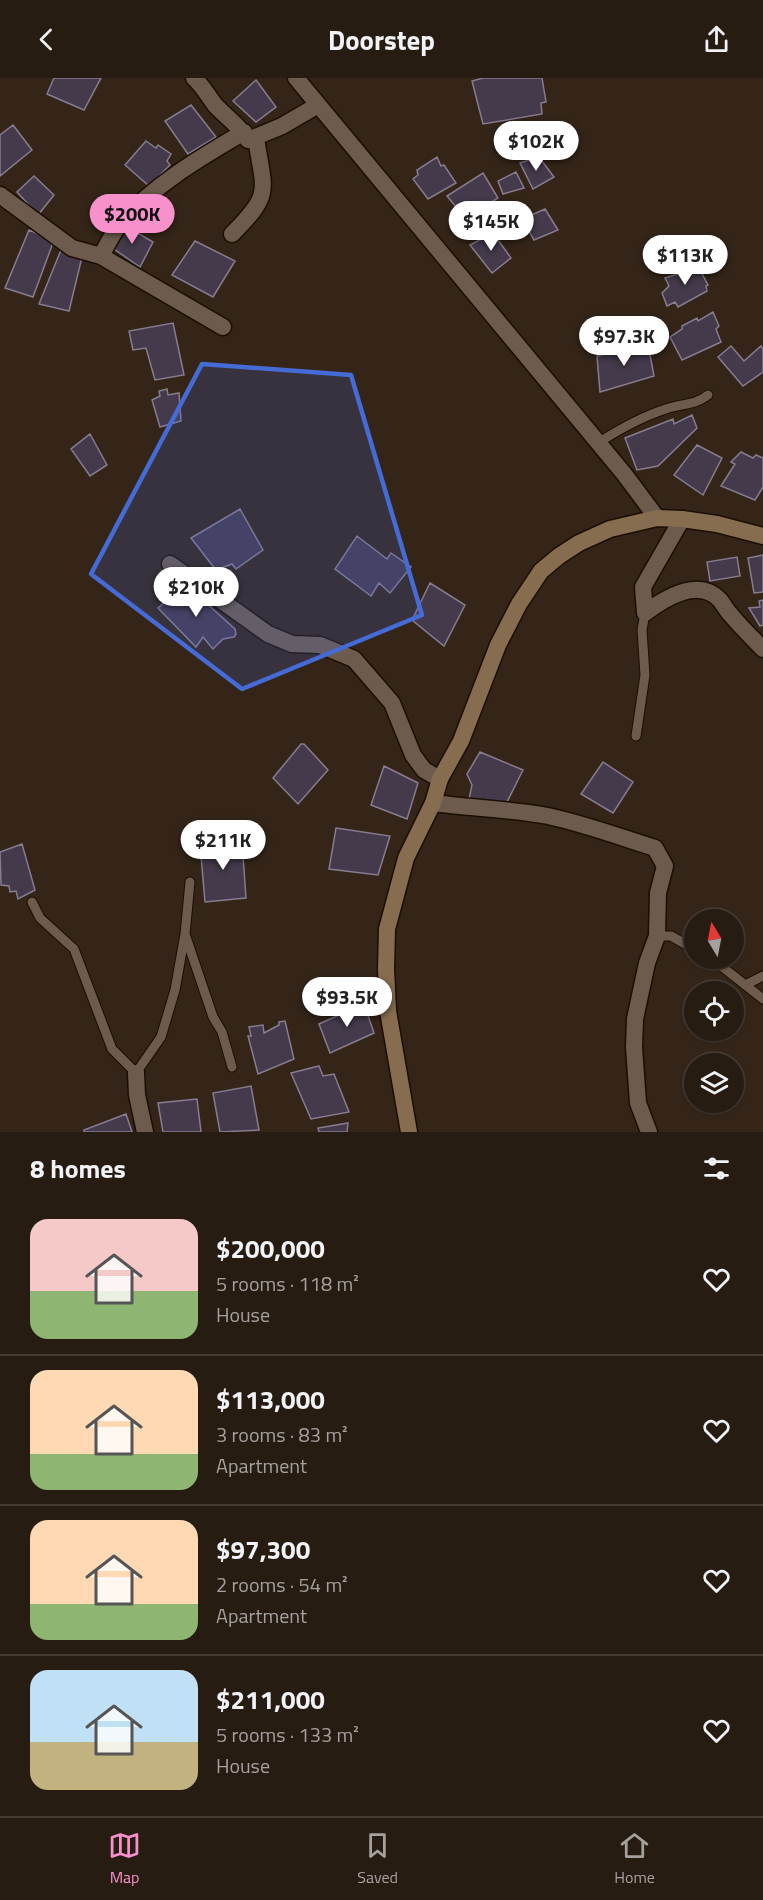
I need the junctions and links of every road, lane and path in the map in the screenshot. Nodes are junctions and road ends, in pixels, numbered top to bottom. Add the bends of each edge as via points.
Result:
1 (194, 78) edge
2 (296, 78) edge
3 (318, 105) junction
4 (250, 135) junction
5 (0, 195) edge
6 (232, 234) dead end
7 (101, 256) junction
8 (223, 327) dead end
9 (708, 395) dead end
10 (598, 443) junction
11 (657, 518) junction
12 (682, 519) junction
13 (763, 536) edge
14 (170, 564) dead end
15 (645, 613) junction
16 (763, 649) edge
17 (636, 736) dead end
18 (440, 779) junction
19 (433, 803) junction
20 (190, 882) dead end
21 (32, 902) dead end
22 (185, 934) junction
23 (657, 936) junction
24 (684, 943) edge
25 (725, 969) edge
26 (763, 976) edge
27 (745, 985) junction
28 (763, 999) edge
29 (232, 1067) dead end
30 (136, 1073) junction
31 (146, 1132) edge
32 (409, 1132) edge
33 (649, 1132) edge

1 - 4 street via 230,121
2 - 3 street
3 - 4 street
3 - 10 street
4 - 6 street via 264,183 263,194
4 - 7 street via 202,157 142,201 119,226
5 - 7 street via 72,248
7 - 8 street
9 - 10 lane via 698,403 628,424
10 - 11 street
11 - 12 main road
11 - 18 main road via 610,529 579,543 542,571 498,645 461,741
12 - 13 main road
12 - 15 street via 643,587
14 - 18 street via 268,634 292,644 320,645 354,659 392,703 413,755 424,770
15 - 16 street via 665,598 697,589 719,599
15 - 17 lane via 645,675
18 - 19 main road
19 - 23 street via 547,816 655,848 665,866 658,893
19 - 32 main road via 406,858 387,929 388,1011
20 - 22 lane
21 - 30 lane via 40,918 74,949 112,1049
22 - 29 lane
22 - 30 lane via 161,1037
23 - 24 lane via 671,936
23 - 33 street via 635,1019 638,1103
25 - 27 lane
26 - 27 lane
27 - 28 lane
30 - 31 street

